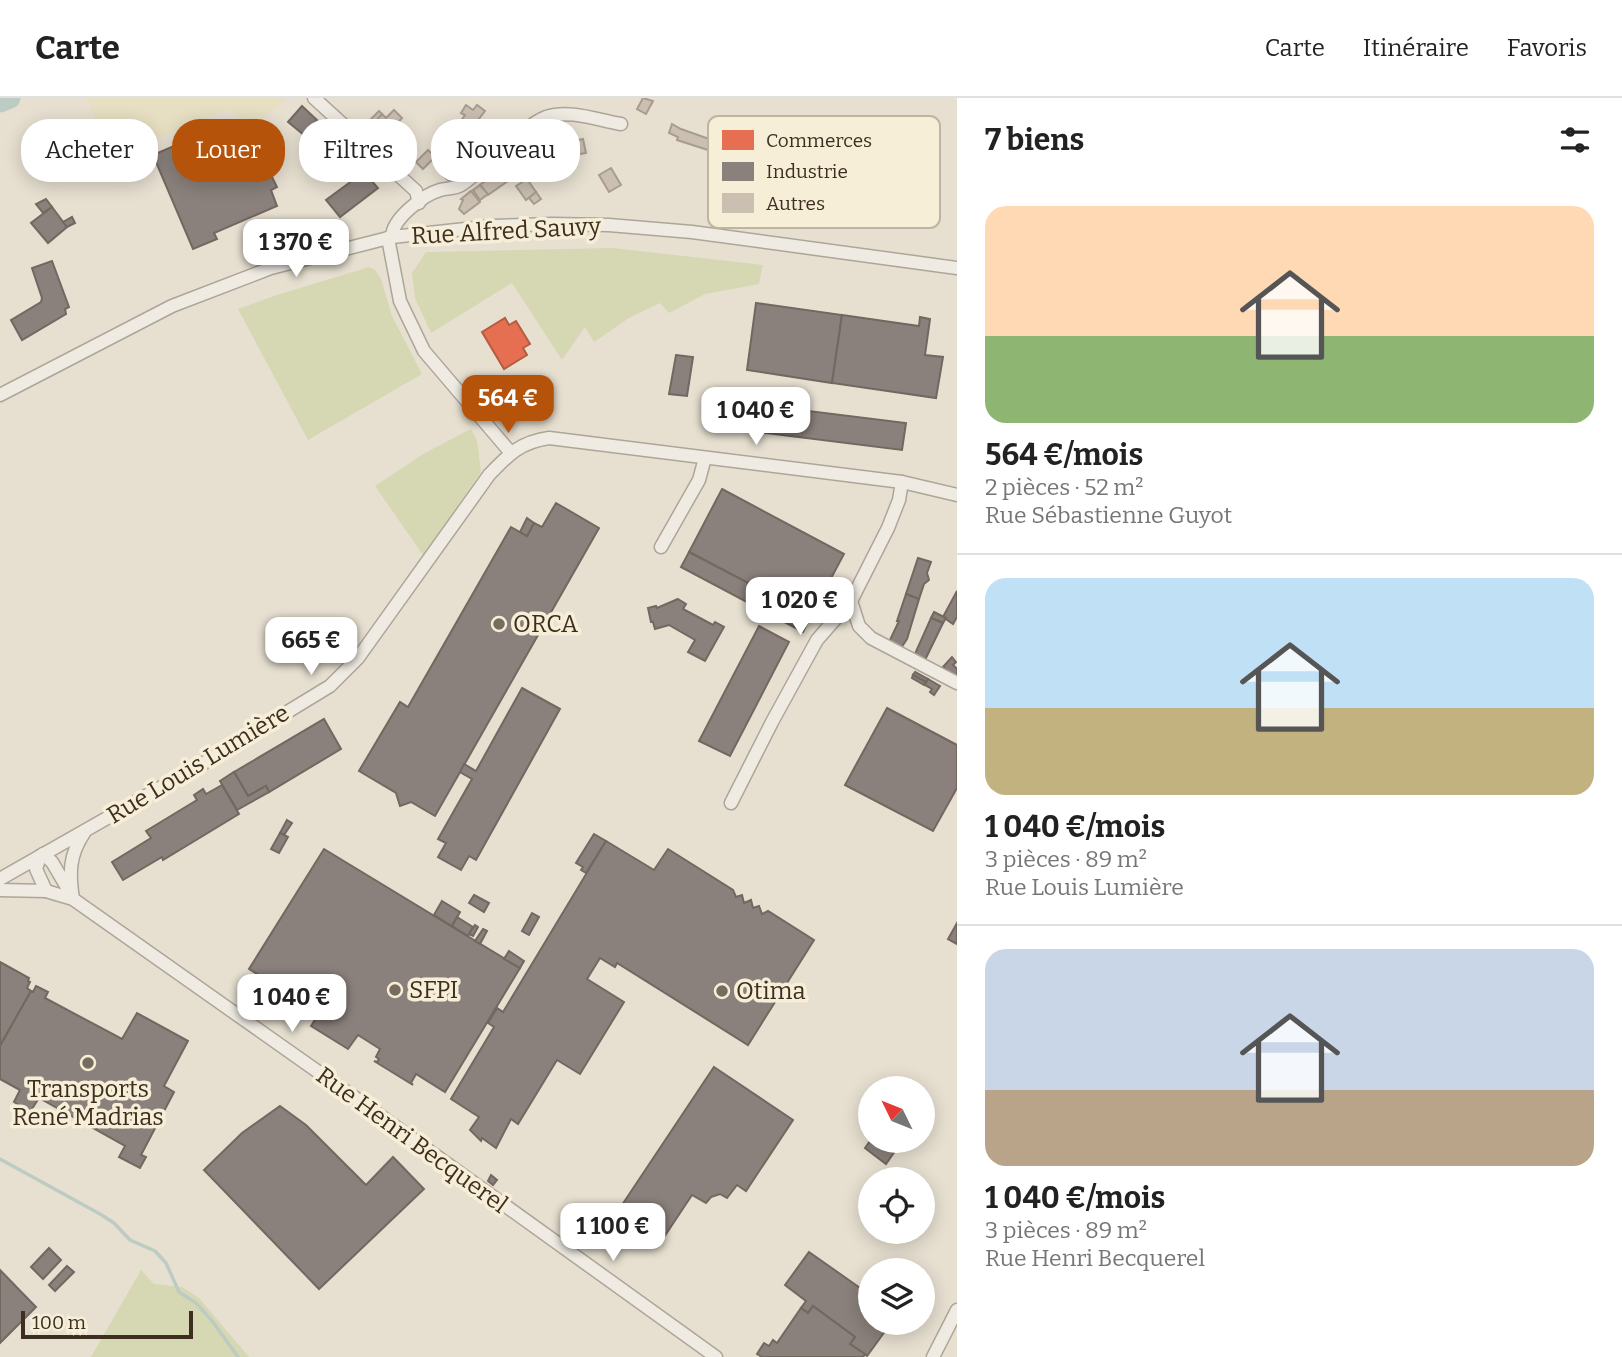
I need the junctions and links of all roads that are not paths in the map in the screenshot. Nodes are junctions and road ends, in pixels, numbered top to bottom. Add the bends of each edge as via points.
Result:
1 (314, 98) edge
2 (621, 124) dead end
3 (419, 203) junction
4 (390, 237) junction
5 (957, 268) edge
6 (0, 395) edge
7 (511, 453) junction
8 (705, 458) junction
9 (902, 482) junction
10 (957, 495) edge
11 (661, 547) dead end
12 (851, 601) junction
13 (957, 682) edge
14 (731, 803) dead end
15 (87, 829) junction
16 (41, 855) junction
17 (0, 879) edge
18 (0, 890) edge
19 (46, 891) junction
20 (73, 899) junction
21 (957, 1310) edge
22 (716, 1357) edge
23 (933, 1357) edge

1 - 3 street via 416,191
2 - 3 street via 565,114 544,118 481,171
3 - 4 street via 400,217
4 - 5 street, Rue Alfred Sauvy via 493,226 609,225
4 - 6 street, Rue Alfred Sauvy via 271,268 172,306
4 - 7 street via 400,301 424,351
7 - 8 street, Rue Louis Lumière via 532,440 549,439
7 - 15 street, Rue Louis Lumière via 489,475 358,659 330,686
8 - 9 street, Rue Louis Lumière
8 - 11 street via 699,480
9 - 10 street, Rue Louis Lumière
9 - 12 street via 888,528
12 - 13 street via 859,625 871,638
12 - 14 street via 817,640
15 - 16 street, Rue Louis Lumière
15 - 20 street via 71,860
16 - 17 street, Rue Louis Lumière
16 - 19 street via 36,869
16 - 20 street, Rue Henri Becquerel via 52,862
18 - 19 street, Rue Henri Becquerel
19 - 20 street, Rue Henri Becquerel
20 - 22 street, Rue Henri Becquerel
21 - 23 street

